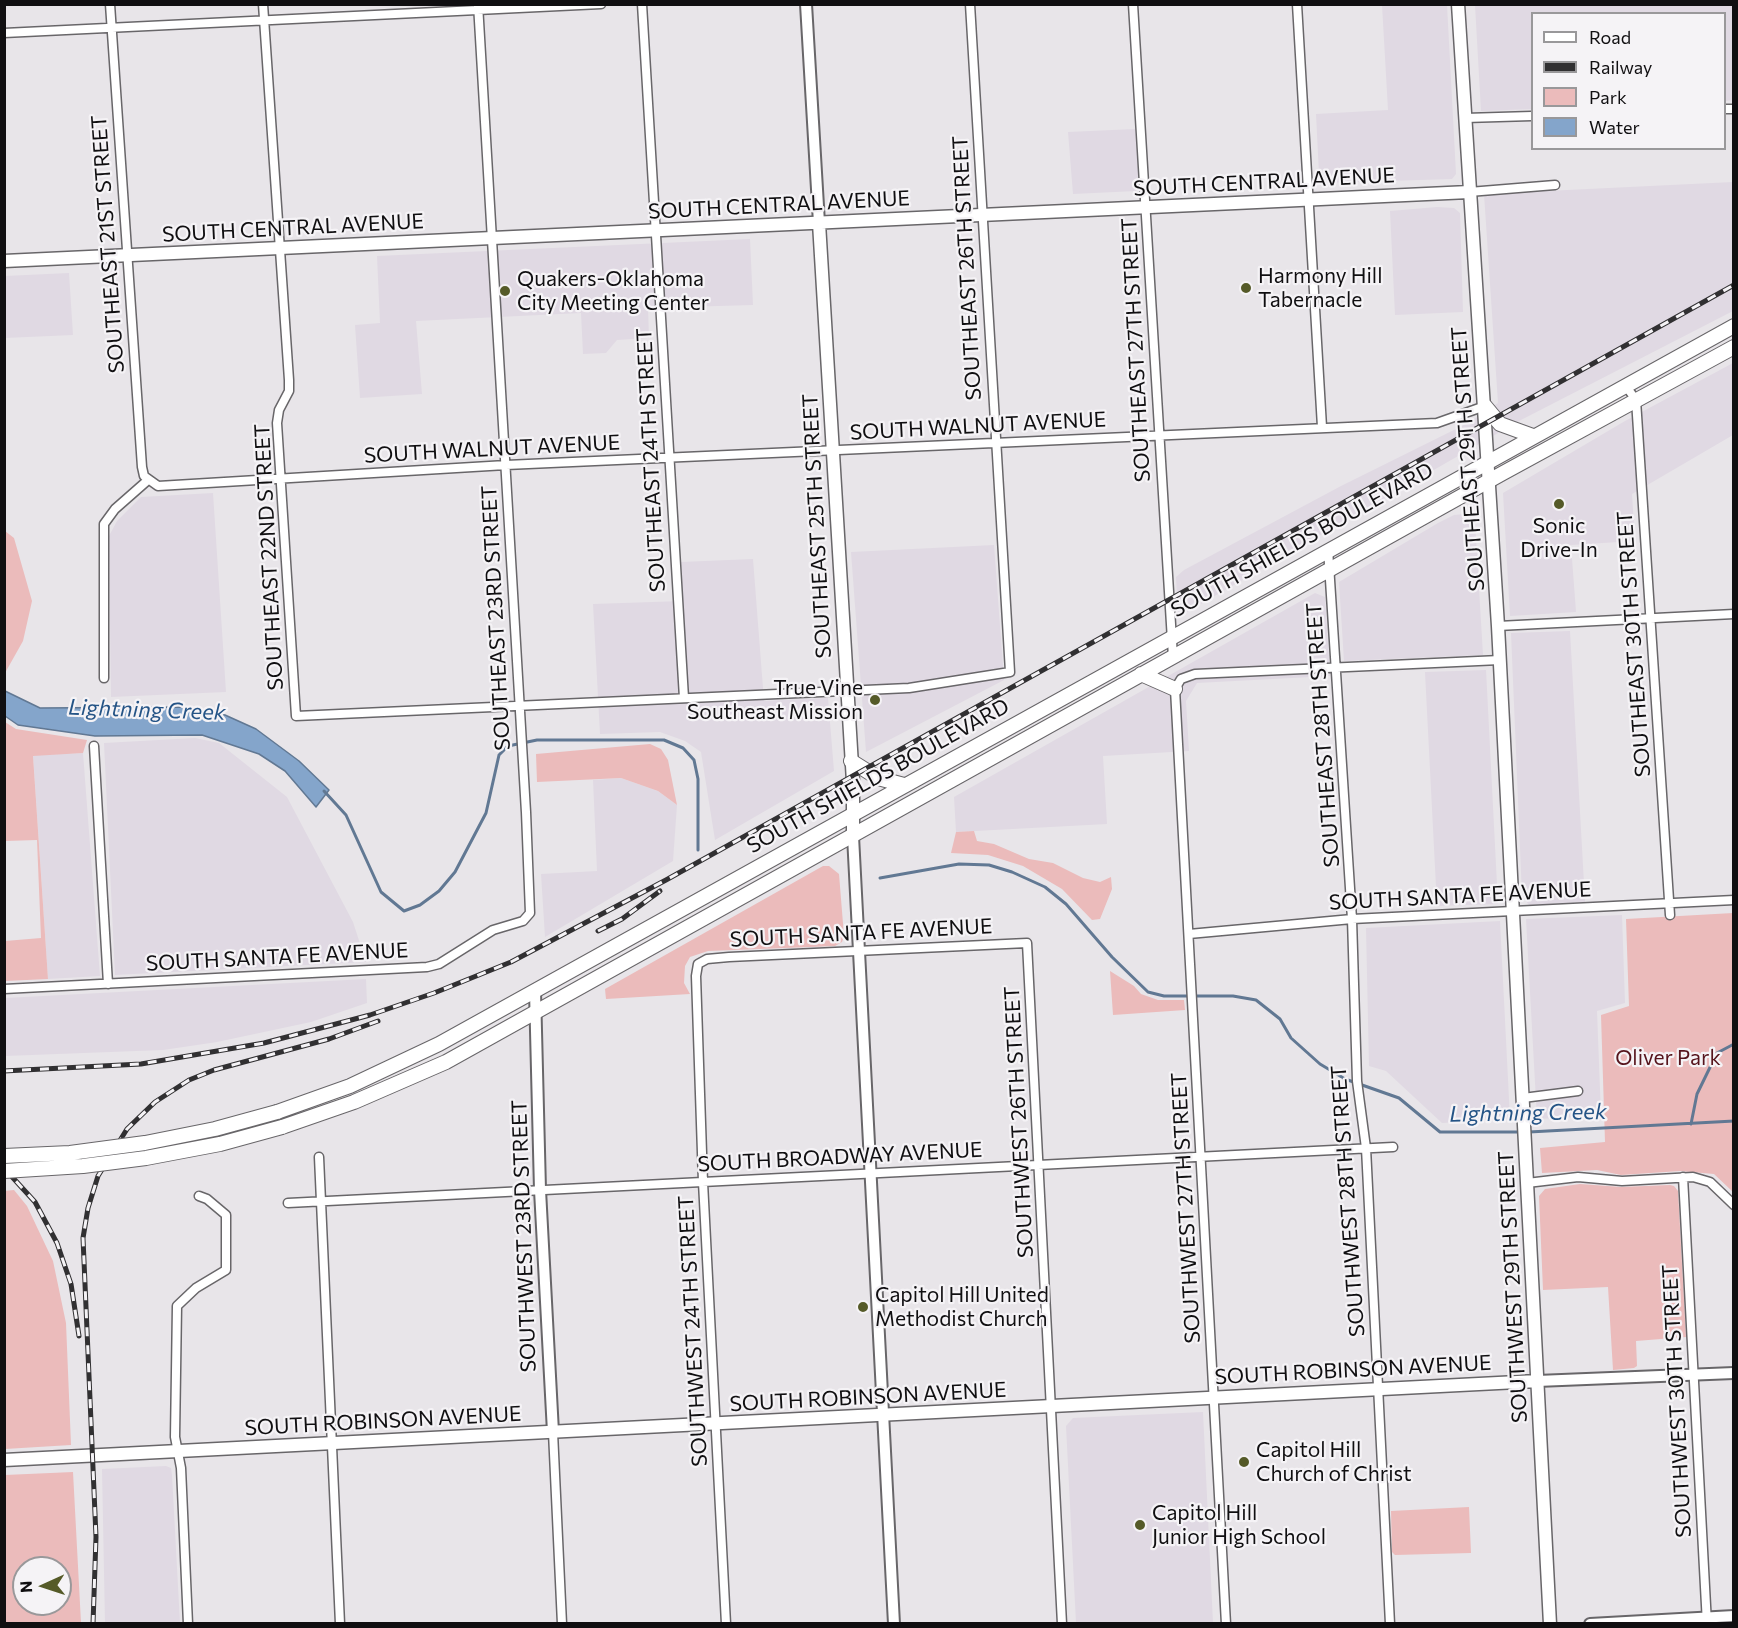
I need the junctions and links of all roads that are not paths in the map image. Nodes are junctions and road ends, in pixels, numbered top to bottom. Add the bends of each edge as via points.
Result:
1 (110, 4) edge
2 (263, 4) edge
3 (601, 4) edge
4 (642, 4) edge
5 (806, 4) edge
6 (970, 4) edge
7 (1133, 4) edge
8 (1297, 4) edge
9 (1458, 4) edge
10 (478, 7) edge
11 (264, 21) junction
12 (111, 27) junction
13 (4, 33) edge
14 (1531, 116) edge
15 (1465, 118) junction
16 (1555, 185) dead end
17 (1469, 192) junction
18 (1309, 200) junction
19 (1146, 207) junction
20 (982, 215) junction
21 (819, 223) junction
22 (656, 231) junction
23 (493, 238) junction
24 (280, 248) junction
25 (127, 255) junction
26 (4, 261) edge
27 (1734, 326) edge
28 (1734, 347) edge
29 (1625, 385) junction
30 (1636, 400) junction
31 (1485, 406) junction
32 (1322, 427) junction
33 (1160, 435) junction
34 (1533, 436) junction
35 (996, 443) junction
36 (832, 450) junction
37 (669, 458) junction
38 (1489, 459) junction
39 (506, 465) junction
40 (281, 479) junction
41 (148, 480) junction
42 (1489, 480) junction
43 (1328, 549) junction
44 (1330, 570) junction
45 (1734, 614) edge
46 (1652, 619) junction
47 (1498, 626) junction
48 (1171, 637) junction
49 (1173, 657) junction
50 (1500, 660) junction
51 (1337, 668) junction
52 (1141, 674) junction
53 (104, 678) dead end
54 (1175, 689) junction
55 (847, 691) junction
56 (684, 698) junction
57 (519, 705) junction
58 (1000, 732) junction
59 (94, 746) dead end
60 (1010, 748) junction
61 (852, 761) junction
62 (904, 785) junction
63 (854, 814) junction
64 (853, 836) junction
65 (1734, 900) edge
66 (1669, 904) junction
67 (530, 907) joint
68 (1513, 912) junction
69 (1670, 915) dead end
70 (1352, 919) junction
71 (1189, 934) junction
72 (1027, 942) joint
73 (859, 951) junction
74 (698, 964) joint
75 (108, 984) junction
76 (4, 989) edge
77 (535, 992) junction
78 (535, 1012) junction
79 (1578, 1091) dead end
80 (1523, 1104) junction
81 (1393, 1147) dead end
82 (1365, 1148) junction
83 (4, 1156) edge
84 (1202, 1156) junction
85 (319, 1157) dead end
86 (1039, 1164) junction
87 (4, 1171) edge
88 (871, 1173) junction
89 (1683, 1177) junction
90 (704, 1182) junction
91 (1527, 1183) junction
92 (540, 1190) junction
93 (199, 1196) dead end
94 (320, 1201) junction
95 (288, 1203) dead end
96 (1734, 1205) edge
97 (1734, 1373) edge
98 (1693, 1375) junction
99 (1537, 1381) junction
100 (1378, 1389) junction
101 (1215, 1397) junction
102 (1052, 1407) junction
103 (884, 1416) junction
104 (716, 1424) junction
105 (553, 1432) junction
106 (332, 1443) junction
107 (178, 1451) junction
108 (4, 1460) edge
109 (1734, 1616) edge
110 (1707, 1620) edge
111 (188, 1623) edge
112 (340, 1623) edge
113 (562, 1623) edge
114 (726, 1623) edge
115 (894, 1623) edge
116 (1062, 1623) edge
117 (1226, 1623) edge
118 (1390, 1623) edge
119 (1550, 1623) edge
120 (1590, 1623) edge

1 - 12 street, SOUTHEAST 21ST STREET
2 - 11 street, SOUTHEAST 22ND STREET
3 - 10 street
4 - 22 street, SOUTHEAST 24TH STREET
5 - 21 street, SOUTHEAST 25TH STREET
6 - 20 street, SOUTHEAST 26TH STREET
7 - 19 street, SOUTHEAST 27TH STREET
8 - 18 street
9 - 15 main road, SOUTHEAST 29TH STREET
10 - 11 street
10 - 23 street, SOUTHEAST 23RD STREET
11 - 12 street
11 - 24 street, SOUTHEAST 22ND STREET
12 - 13 street
12 - 25 street, SOUTHEAST 21ST STREET
14 - 15 street
15 - 17 main road, SOUTHEAST 29TH STREET
16 - 17 street, SOUTH CENTRAL AVENUE
17 - 18 main road, SOUTH CENTRAL AVENUE
17 - 31 main road, SOUTHEAST 29TH STREET
18 - 19 main road, SOUTH CENTRAL AVENUE
18 - 32 street
19 - 20 main road, SOUTH CENTRAL AVENUE
19 - 33 street, SOUTHEAST 27TH STREET
20 - 21 main road, SOUTH CENTRAL AVENUE
20 - 35 street, SOUTHEAST 26TH STREET
21 - 22 main road, SOUTH CENTRAL AVENUE
21 - 36 main road, SOUTHEAST 25TH STREET
22 - 23 main road, SOUTH CENTRAL AVENUE
22 - 37 street, SOUTHEAST 24TH STREET
23 - 24 main road, SOUTH CENTRAL AVENUE
23 - 39 street, SOUTHEAST 23RD STREET
24 - 25 main road, SOUTH CENTRAL AVENUE
24 - 40 street, SOUTHEAST 22ND STREET via 289,387 277,417
25 - 26 main road, SOUTH CENTRAL AVENUE
25 - 41 street, SOUTHEAST 21ST STREET via 142,467
27 - 29 main road, SOUTH SHIELDS BOULEVARD
28 - 30 main road, SOUTH SHIELDS BOULEVARD
29 - 30 street
29 - 34 main road, SOUTH SHIELDS BOULEVARD
30 - 42 main road, SOUTH SHIELDS BOULEVARD
30 - 46 street, SOUTHEAST 30TH STREET
31 - 32 street, SOUTH WALNUT AVENUE via 1437,423
31 - 34 main road via 1507,428
31 - 38 main road, SOUTHEAST 29TH STREET
32 - 33 street, SOUTH WALNUT AVENUE
33 - 35 street, SOUTH WALNUT AVENUE
33 - 48 street, SOUTHEAST 27TH STREET
34 - 38 main road, SOUTH SHIELDS BOULEVARD
35 - 36 street, SOUTH WALNUT AVENUE
35 - 55 street, SOUTHEAST 26TH STREET via 1010,672 909,688
36 - 37 street, SOUTH WALNUT AVENUE
36 - 55 main road, SOUTHEAST 25TH STREET
37 - 39 street, SOUTH WALNUT AVENUE
37 - 56 street, SOUTHEAST 24TH STREET
38 - 42 main road, SOUTHEAST 29TH STREET
38 - 43 main road, SOUTH SHIELDS BOULEVARD
39 - 40 street, SOUTH WALNUT AVENUE
39 - 57 street, SOUTHEAST 23RD STREET
40 - 41 street, SOUTH WALNUT AVENUE via 167,486
40 - 57 street, SOUTHEAST 22ND STREET via 296,716
41 - 53 street via 108,517 102,531
42 - 44 main road, SOUTH SHIELDS BOULEVARD
42 - 47 main road, SOUTHEAST 29TH STREET
43 - 44 street, SOUTHEAST 28TH STREET
43 - 48 main road, SOUTH SHIELDS BOULEVARD
44 - 49 main road, SOUTH SHIELDS BOULEVARD
44 - 51 street, SOUTHEAST 28TH STREET
45 - 46 street
46 - 47 street
46 - 66 street, SOUTHEAST 30TH STREET
47 - 50 main road, SOUTHEAST 29TH STREET
48 - 49 street, SOUTHEAST 27TH STREET
48 - 58 main road, SOUTH SHIELDS BOULEVARD
49 - 52 main road, SOUTH SHIELDS BOULEVARD
50 - 51 street
50 - 68 main road, SOUTHEAST 29TH STREET
51 - 54 street via 1190,674
51 - 70 street, SOUTHEAST 28TH STREET
52 - 54 main road
52 - 60 main road, SOUTH SHIELDS BOULEVARD
54 - 71 street
55 - 56 street
55 - 61 main road, SOUTHEAST 25TH STREET
56 - 57 street
57 - 67 street, SOUTHEAST 23RD STREET
58 - 60 main road
58 - 62 main road, SOUTH SHIELDS BOULEVARD
59 - 75 street
60 - 64 main road, SOUTH SHIELDS BOULEVARD
61 - 62 main road via 878,778
61 - 63 main road, SOUTHEAST 25TH STREET
62 - 63 main road, SOUTH SHIELDS BOULEVARD
63 - 64 main road, SOUTHEAST 25TH STREET
63 - 77 main road, SOUTH SHIELDS BOULEVARD
64 - 73 street, SOUTHEAST 25TH STREET
64 - 78 main road, SOUTH SHIELDS BOULEVARD
65 - 66 street, SOUTH SANTA FE AVENUE
66 - 68 street, SOUTH SANTA FE AVENUE
66 - 69 street
67 - 75 street, SOUTH SANTA FE AVENUE via 523,921 493,930 433,966
68 - 70 street, SOUTH SANTA FE AVENUE
68 - 80 main road, SOUTHWEST 29TH STREET
70 - 71 street, SOUTH SANTA FE AVENUE
70 - 82 street, SOUTHWEST 28TH STREET via 1357,1081
71 - 84 street, SOUTHWEST 27TH STREET
72 - 73 street, SOUTH SANTA FE AVENUE
72 - 86 street, SOUTHWEST 26TH STREET
73 - 74 street, SOUTH SANTA FE AVENUE via 729,957
73 - 88 street, SOUTHEAST 25TH STREET
74 - 90 street, SOUTHWEST 24TH STREET
75 - 76 street, SOUTH SANTA FE AVENUE
77 - 78 street, SOUTHWEST 23RD STREET
77 - 83 main road, SOUTH SHIELDS BOULEVARD, bridge via 400,1064 277,1112 215,1130 145,1143 70,1153
78 - 87 main road, SOUTH SHIELDS BOULEVARD, bridge via 407,1081 282,1127 147,1158
78 - 92 street, SOUTHWEST 23RD STREET
79 - 80 street
80 - 91 main road, SOUTHWEST 29TH STREET
81 - 82 street, SOUTH BROADWAY AVENUE
82 - 84 street, SOUTH BROADWAY AVENUE
82 - 100 street, SOUTHWEST 28TH STREET
84 - 86 street, SOUTH BROADWAY AVENUE
84 - 101 street, SOUTHWEST 27TH STREET
85 - 94 street
86 - 88 street, SOUTH BROADWAY AVENUE
86 - 102 street, SOUTHWEST 26TH STREET
88 - 90 street, SOUTH BROADWAY AVENUE
88 - 103 street, SOUTHEAST 25TH STREET
89 - 91 street via 1622,1181 1578,1178
89 - 96 street via 1704,1179
89 - 98 street, SOUTHWEST 30TH STREET
90 - 92 street, SOUTH BROADWAY AVENUE
90 - 104 street, SOUTHWEST 24TH STREET
91 - 99 main road, SOUTHWEST 29TH STREET
92 - 94 street, SOUTH BROADWAY AVENUE
92 - 105 street, SOUTHWEST 23RD STREET
93 - 107 street via 226,1215 226,1270 196,1288 177,1306
94 - 95 street, SOUTH BROADWAY AVENUE
94 - 106 street
97 - 98 street, SOUTH ROBINSON AVENUE
98 - 99 street, SOUTH ROBINSON AVENUE
98 - 110 street, SOUTHWEST 30TH STREET
99 - 100 main road, SOUTH ROBINSON AVENUE
99 - 119 main road, SOUTHWEST 29TH STREET
100 - 101 main road, SOUTH ROBINSON AVENUE
100 - 118 street, SOUTHWEST 28TH STREET
101 - 102 main road, SOUTH ROBINSON AVENUE
101 - 117 street, SOUTHWEST 27TH STREET
102 - 103 main road, SOUTH ROBINSON AVENUE
102 - 116 street, SOUTHWEST 26TH STREET
103 - 104 main road, SOUTH ROBINSON AVENUE
103 - 115 street, SOUTHEAST 25TH STREET
104 - 105 main road, SOUTH ROBINSON AVENUE
104 - 114 street, SOUTHWEST 24TH STREET
105 - 106 main road, SOUTH ROBINSON AVENUE
105 - 113 street, SOUTHWEST 23RD STREET
106 - 107 main road, SOUTH ROBINSON AVENUE
106 - 112 street
107 - 108 main road, SOUTH ROBINSON AVENUE
107 - 111 street
109 - 110 street
110 - 120 street

